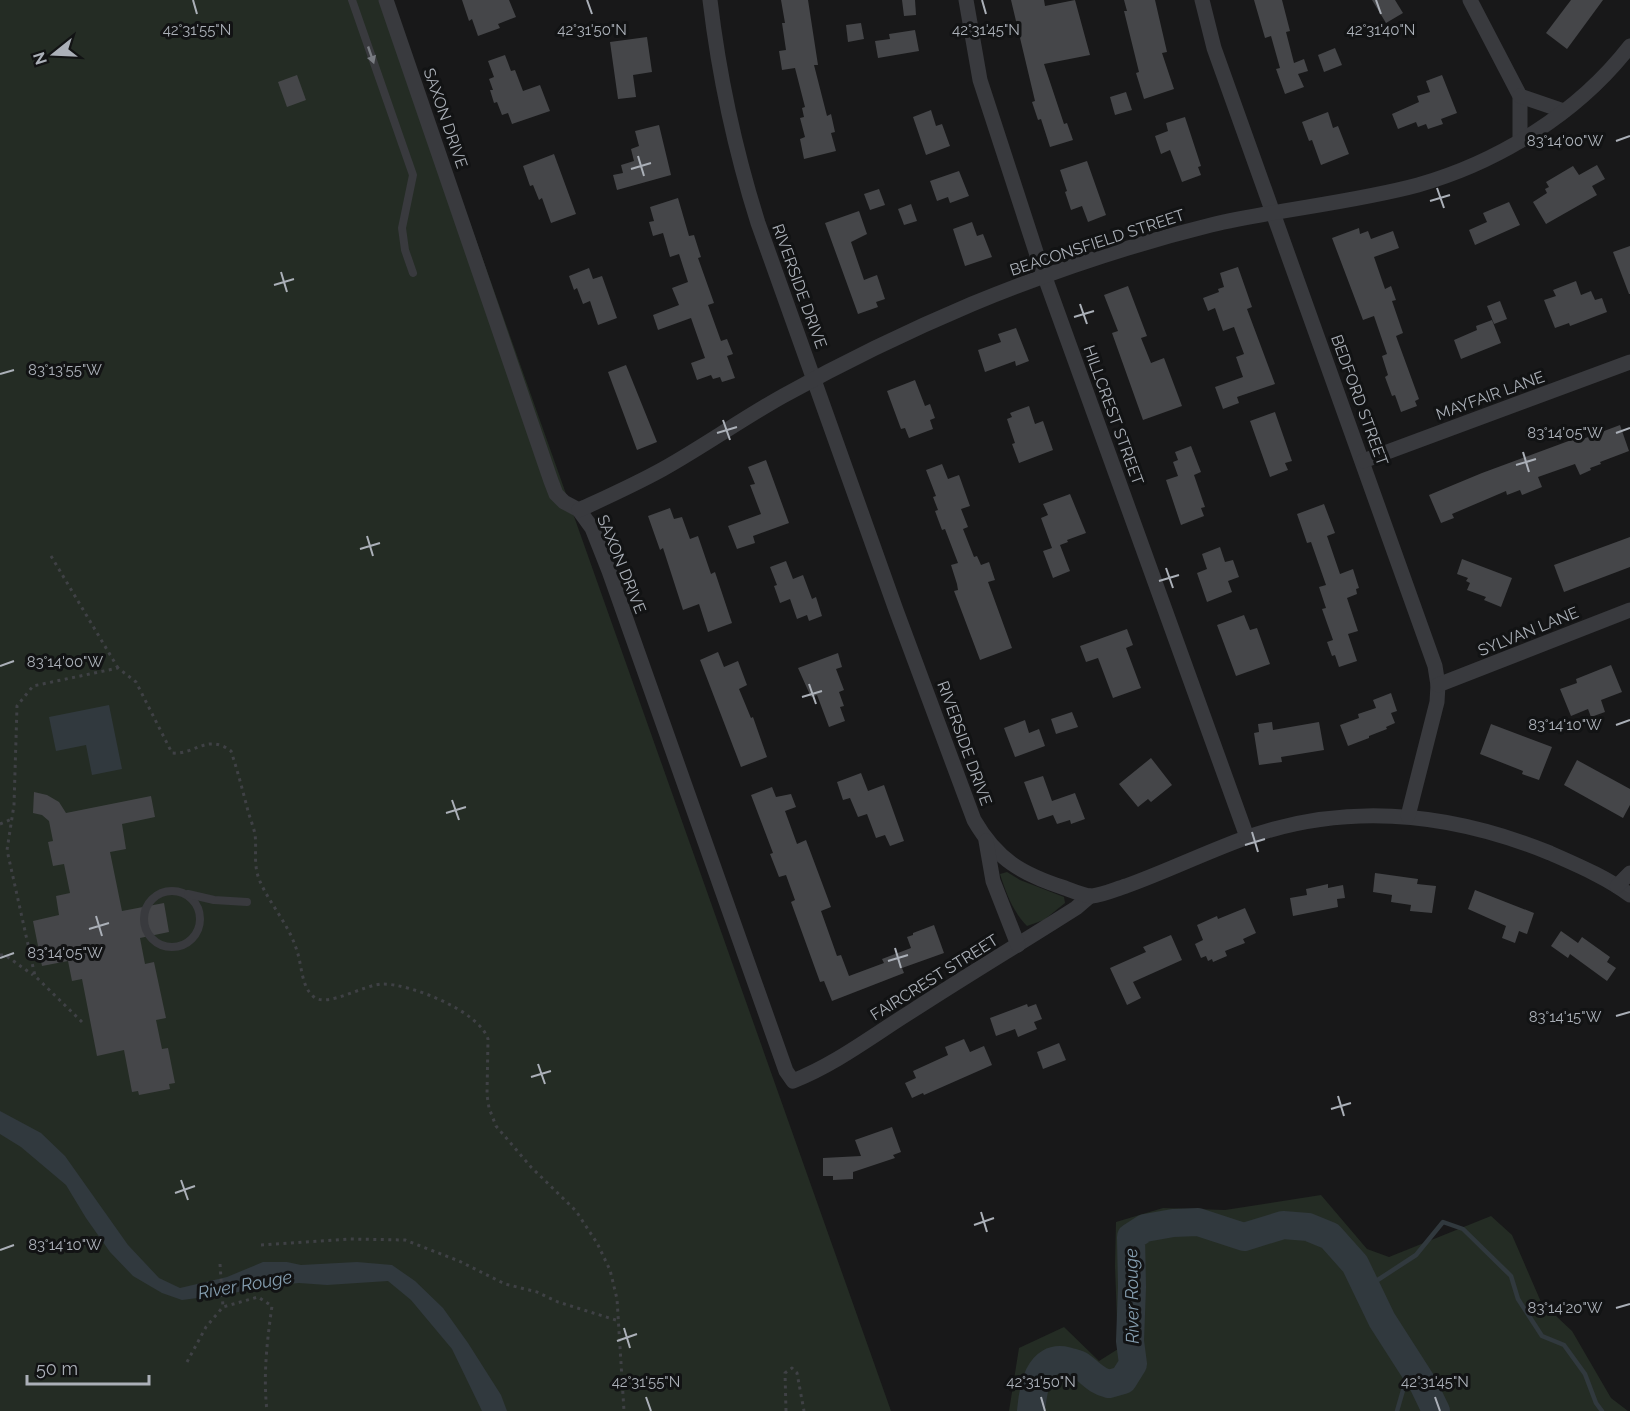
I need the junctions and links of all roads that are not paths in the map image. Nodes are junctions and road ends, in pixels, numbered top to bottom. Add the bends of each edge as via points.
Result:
1 (352, 0) edge
2 (386, 0) edge
3 (710, 0) edge
4 (966, 0) edge
5 (1202, 0) edge
6 (1470, 0) edge
7 (1630, 46) edge
8 (1520, 96) junction
9 (1564, 111) junction
10 (1520, 141) junction
11 (1273, 212) junction
12 (413, 273) dead end
13 (1044, 276) junction
14 (1630, 362) edge
15 (814, 380) junction
16 (1363, 461) junction
17 (579, 510) junction
18 (1630, 610) edge
19 (1438, 685) junction
20 (1408, 816) junction
21 (1247, 837) junction
22 (986, 841) junction
23 (1630, 873) edge
24 (1617, 886) junction
25 (183, 893) junction
26 (1630, 895) edge
27 (1090, 896) junction
28 (247, 902) dead end
29 (1018, 945) junction
30 (793, 1081) joint

1 -> 12 lane via 412,175 402,228
2 - 17 street, SAXON DRIVE via 551,481 556,494
3 - 15 street, RIVERSIDE DRIVE via 719,71 742,172
4 - 13 street, HILLCREST STREET via 980,80
5 - 11 street, BEDFORD STREET via 1214,48
6 - 8 street
7 - 9 street, BEACONSFIELD STREET
8 - 9 street
8 - 10 street
9 - 10 street, BEACONSFIELD STREET
10 - 11 street, BEACONSFIELD STREET via 1478,163 1418,185
11 - 13 street, BEACONSFIELD STREET via 1156,240
11 - 16 street, BEDFORD STREET
13 - 15 street, BEACONSFIELD STREET via 908,332
13 - 21 street, HILLCREST STREET
14 - 16 street, MAYFAIR LANE
15 - 17 street, BEACONSFIELD STREET via 660,471
15 - 22 street, RIVERSIDE DRIVE via 954,768
16 - 19 street, BEDFORD STREET via 1435,666
17 - 30 street, SAXON DRIVE via 592,528 609,571 740,945
18 - 19 street, SYLVAN LANE
19 - 20 street, BEDFORD STREET
20 - 21 street via 1383,814 1298,822
20 - 24 street via 1469,826 1524,843
21 - 27 street via 1142,880
22 - 27 street, RIVERSIDE DRIVE via 1020,869 1045,882
22 - 29 street via 993,881
23 - 24 street
24 - 26 street
25 - 25 lane via 165,891 145,909 149,935 164,946 182,945 196,933 200,915 197,906
25 - 28 lane
27 - 29 street, FAIRCREST STREET
29 - 30 street, FAIRCREST STREET via 825,1068

